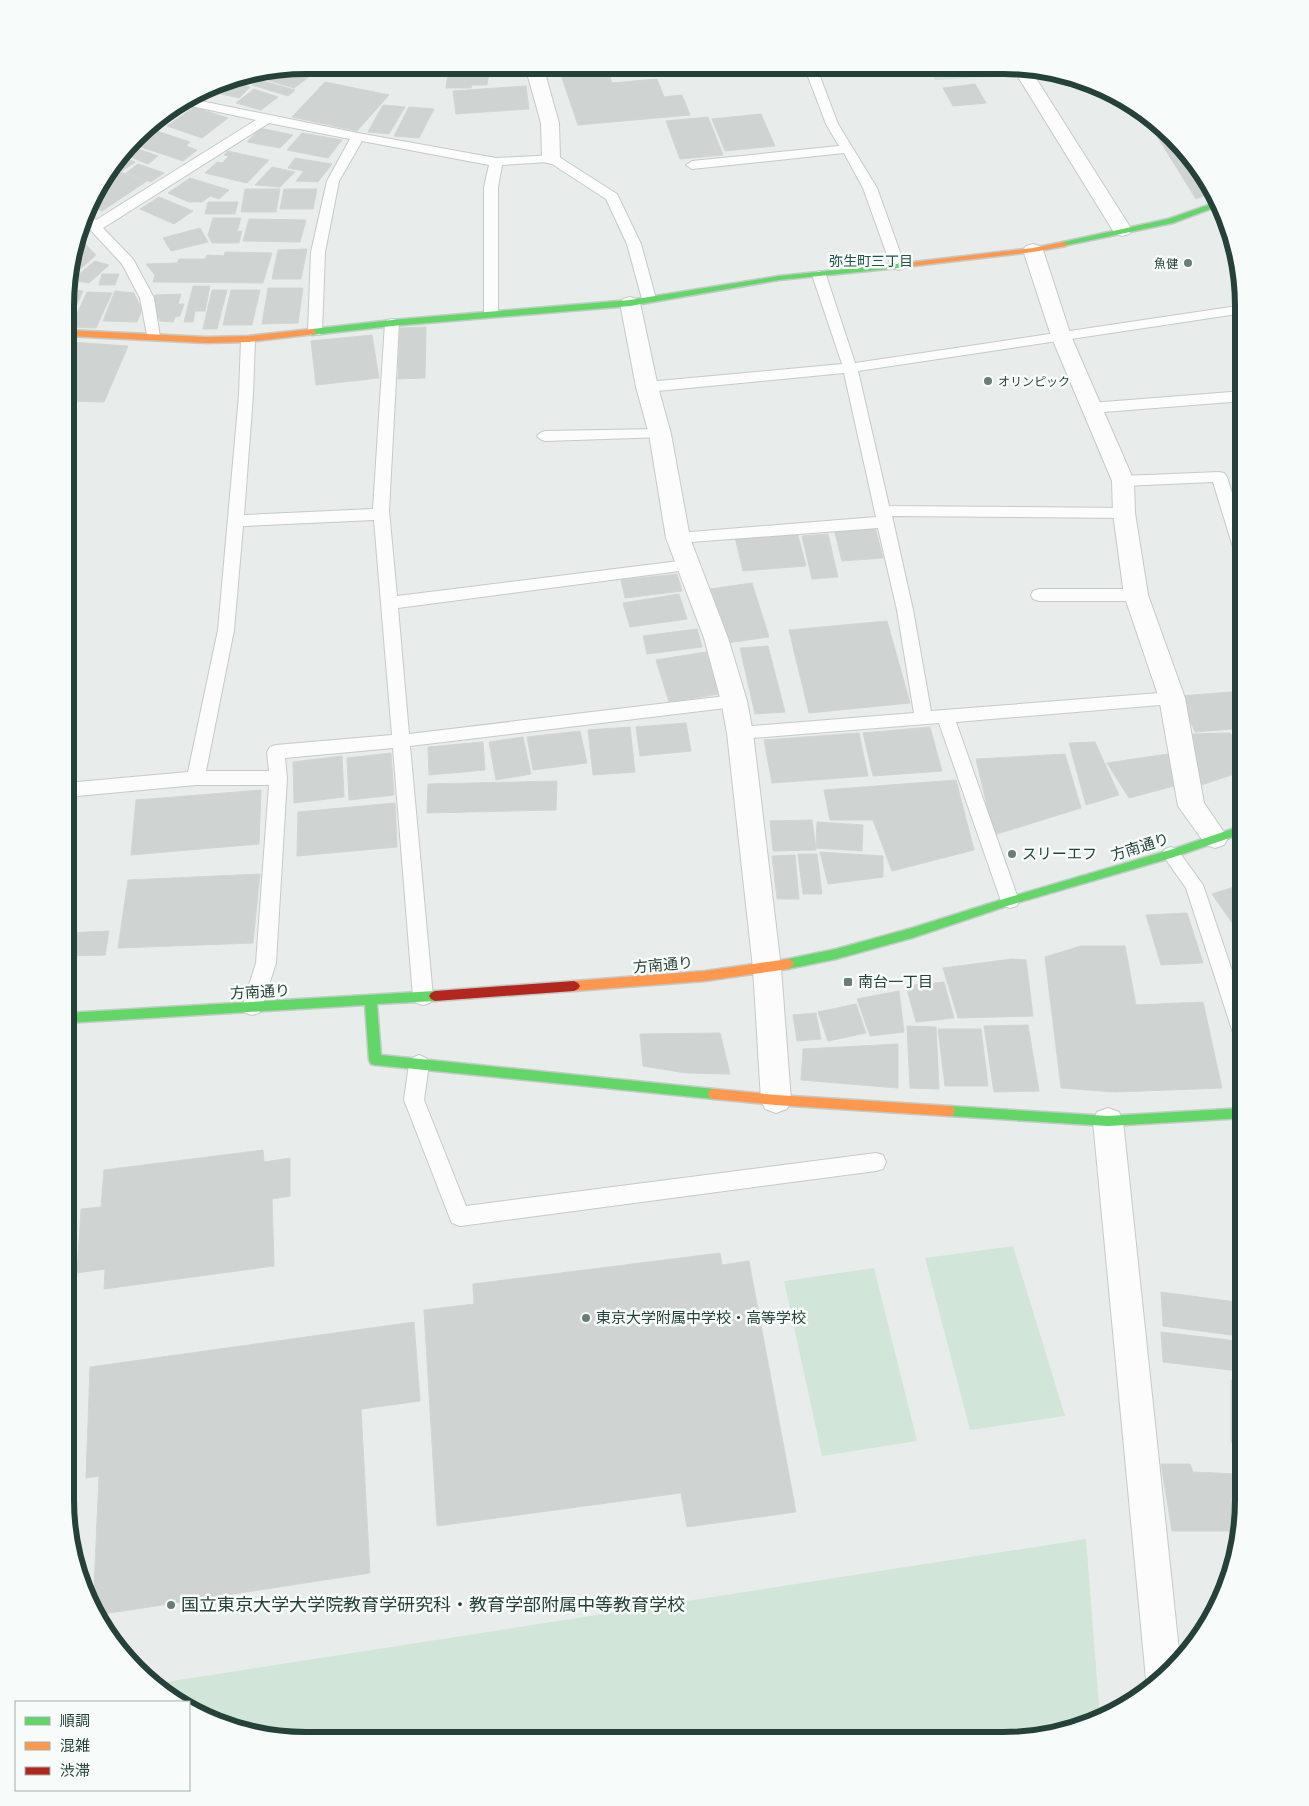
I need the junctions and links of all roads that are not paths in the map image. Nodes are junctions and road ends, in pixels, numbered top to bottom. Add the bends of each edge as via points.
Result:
1 (536, 74) edge
2 (813, 74) edge
3 (1024, 75) edge
4 (193, 103) edge
5 (266, 119) junction
6 (358, 137) junction
7 (846, 149) junction
8 (551, 158) junction
9 (496, 162) junction
10 (692, 165) dead end
11 (1212, 206) edge
12 (91, 222) edge
13 (1122, 230) junction
14 (1033, 250) junction
15 (898, 266) junction
16 (819, 275) junction
17 (640, 301) junction
18 (1235, 310) edge
19 (491, 314) junction
20 (392, 323) junction
21 (315, 332) junction
22 (74, 333) edge
23 (1061, 336) junction
24 (154, 337) junction
25 (248, 339) junction
26 (850, 368) junction
27 (647, 387) junction
28 (1235, 397) edge
29 (1091, 408) junction
30 (660, 434) junction
31 (545, 436) dead end
32 (1123, 481) junction
33 (1124, 512) junction
34 (382, 514) junction
35 (883, 516) junction
36 (235, 521) junction
37 (1235, 528) edge
38 (678, 538) junction
39 (687, 565) junction
40 (1039, 595) dead end
41 (1136, 595) junction
42 (389, 603) junction
43 (1172, 698) junction
44 (734, 701) junction
45 (945, 716) junction
46 (924, 718) junction
47 (740, 733) junction
48 (401, 741) junction
49 (196, 778) junction
50 (278, 778) junction
51 (74, 789) edge
52 (1235, 832) edge
53 (1215, 838) junction
54 (1171, 854) junction
55 (1010, 901) junction
56 (767, 968) junction
57 (423, 997) junction
58 (371, 1001) junction
59 (252, 1007) junction
60 (1235, 1009) edge
61 (74, 1018) edge
62 (419, 1064) junction
63 (776, 1100) junction
64 (1235, 1114) edge
65 (1108, 1121) junction
66 (876, 1162) dead end
67 (1163, 1668) edge

1 - 8 street via 550,123
2 - 7 lane via 832,124
3 - 13 street
4 - 5 lane
5 - 6 lane
5 - 12 lane
6 - 9 lane
6 - 21 lane via 333,181 318,252
7 - 10 lane
7 - 15 lane via 870,188
8 - 9 lane
8 - 17 lane via 612,197 634,244
9 - 19 lane via 491,187
11 - 13 street via 1170,221
12 - 24 lane via 132,269 147,298
13 - 14 street
14 - 15 street
14 - 23 street
15 - 16 street
16 - 17 street via 779,278
16 - 26 lane
17 - 19 street
17 - 27 street
18 - 23 lane
19 - 20 street
20 - 21 street
20 - 34 lane
21 - 25 street
22 - 24 street
23 - 26 lane
23 - 29 street
24 - 25 street
25 - 36 lane
26 - 27 lane
26 - 35 lane
27 - 30 street
28 - 29 lane
29 - 32 street
30 - 31 lane
30 - 38 street
32 - 33 street
32 - 37 lane via 1219,477
33 - 35 lane
33 - 41 street
34 - 36 lane
34 - 42 lane
35 - 38 lane
35 - 46 lane via 905,610
36 - 49 lane via 226,630
38 - 39 street
39 - 42 lane
39 - 44 street via 716,638
40 - 41 lane
41 - 43 street
42 - 48 lane
43 - 45 lane
43 - 53 street via 1191,806
44 - 47 street
44 - 48 lane
45 - 46 lane
45 - 55 lane
46 - 47 lane
47 - 56 street
48 - 50 lane via 276,752
48 - 57 lane
49 - 50 lane
49 - 51 lane
50 - 59 lane via 266,963
52 - 53 street, 方南通り
53 - 54 street, 方南通り
54 - 55 street, 方南通り
54 - 60 lane via 1194,885
55 - 56 street, 方南通り via 836,954
56 - 57 street, 方南通り via 678,979
56 - 63 street
57 - 58 street, 方南通り
58 - 59 street, 方南通り
58 - 62 street via 375,1060
59 - 61 street, 方南通り
62 - 63 street
62 - 66 lane via 414,1100 460,1216
63 - 65 street
64 - 65 street
65 - 67 street

